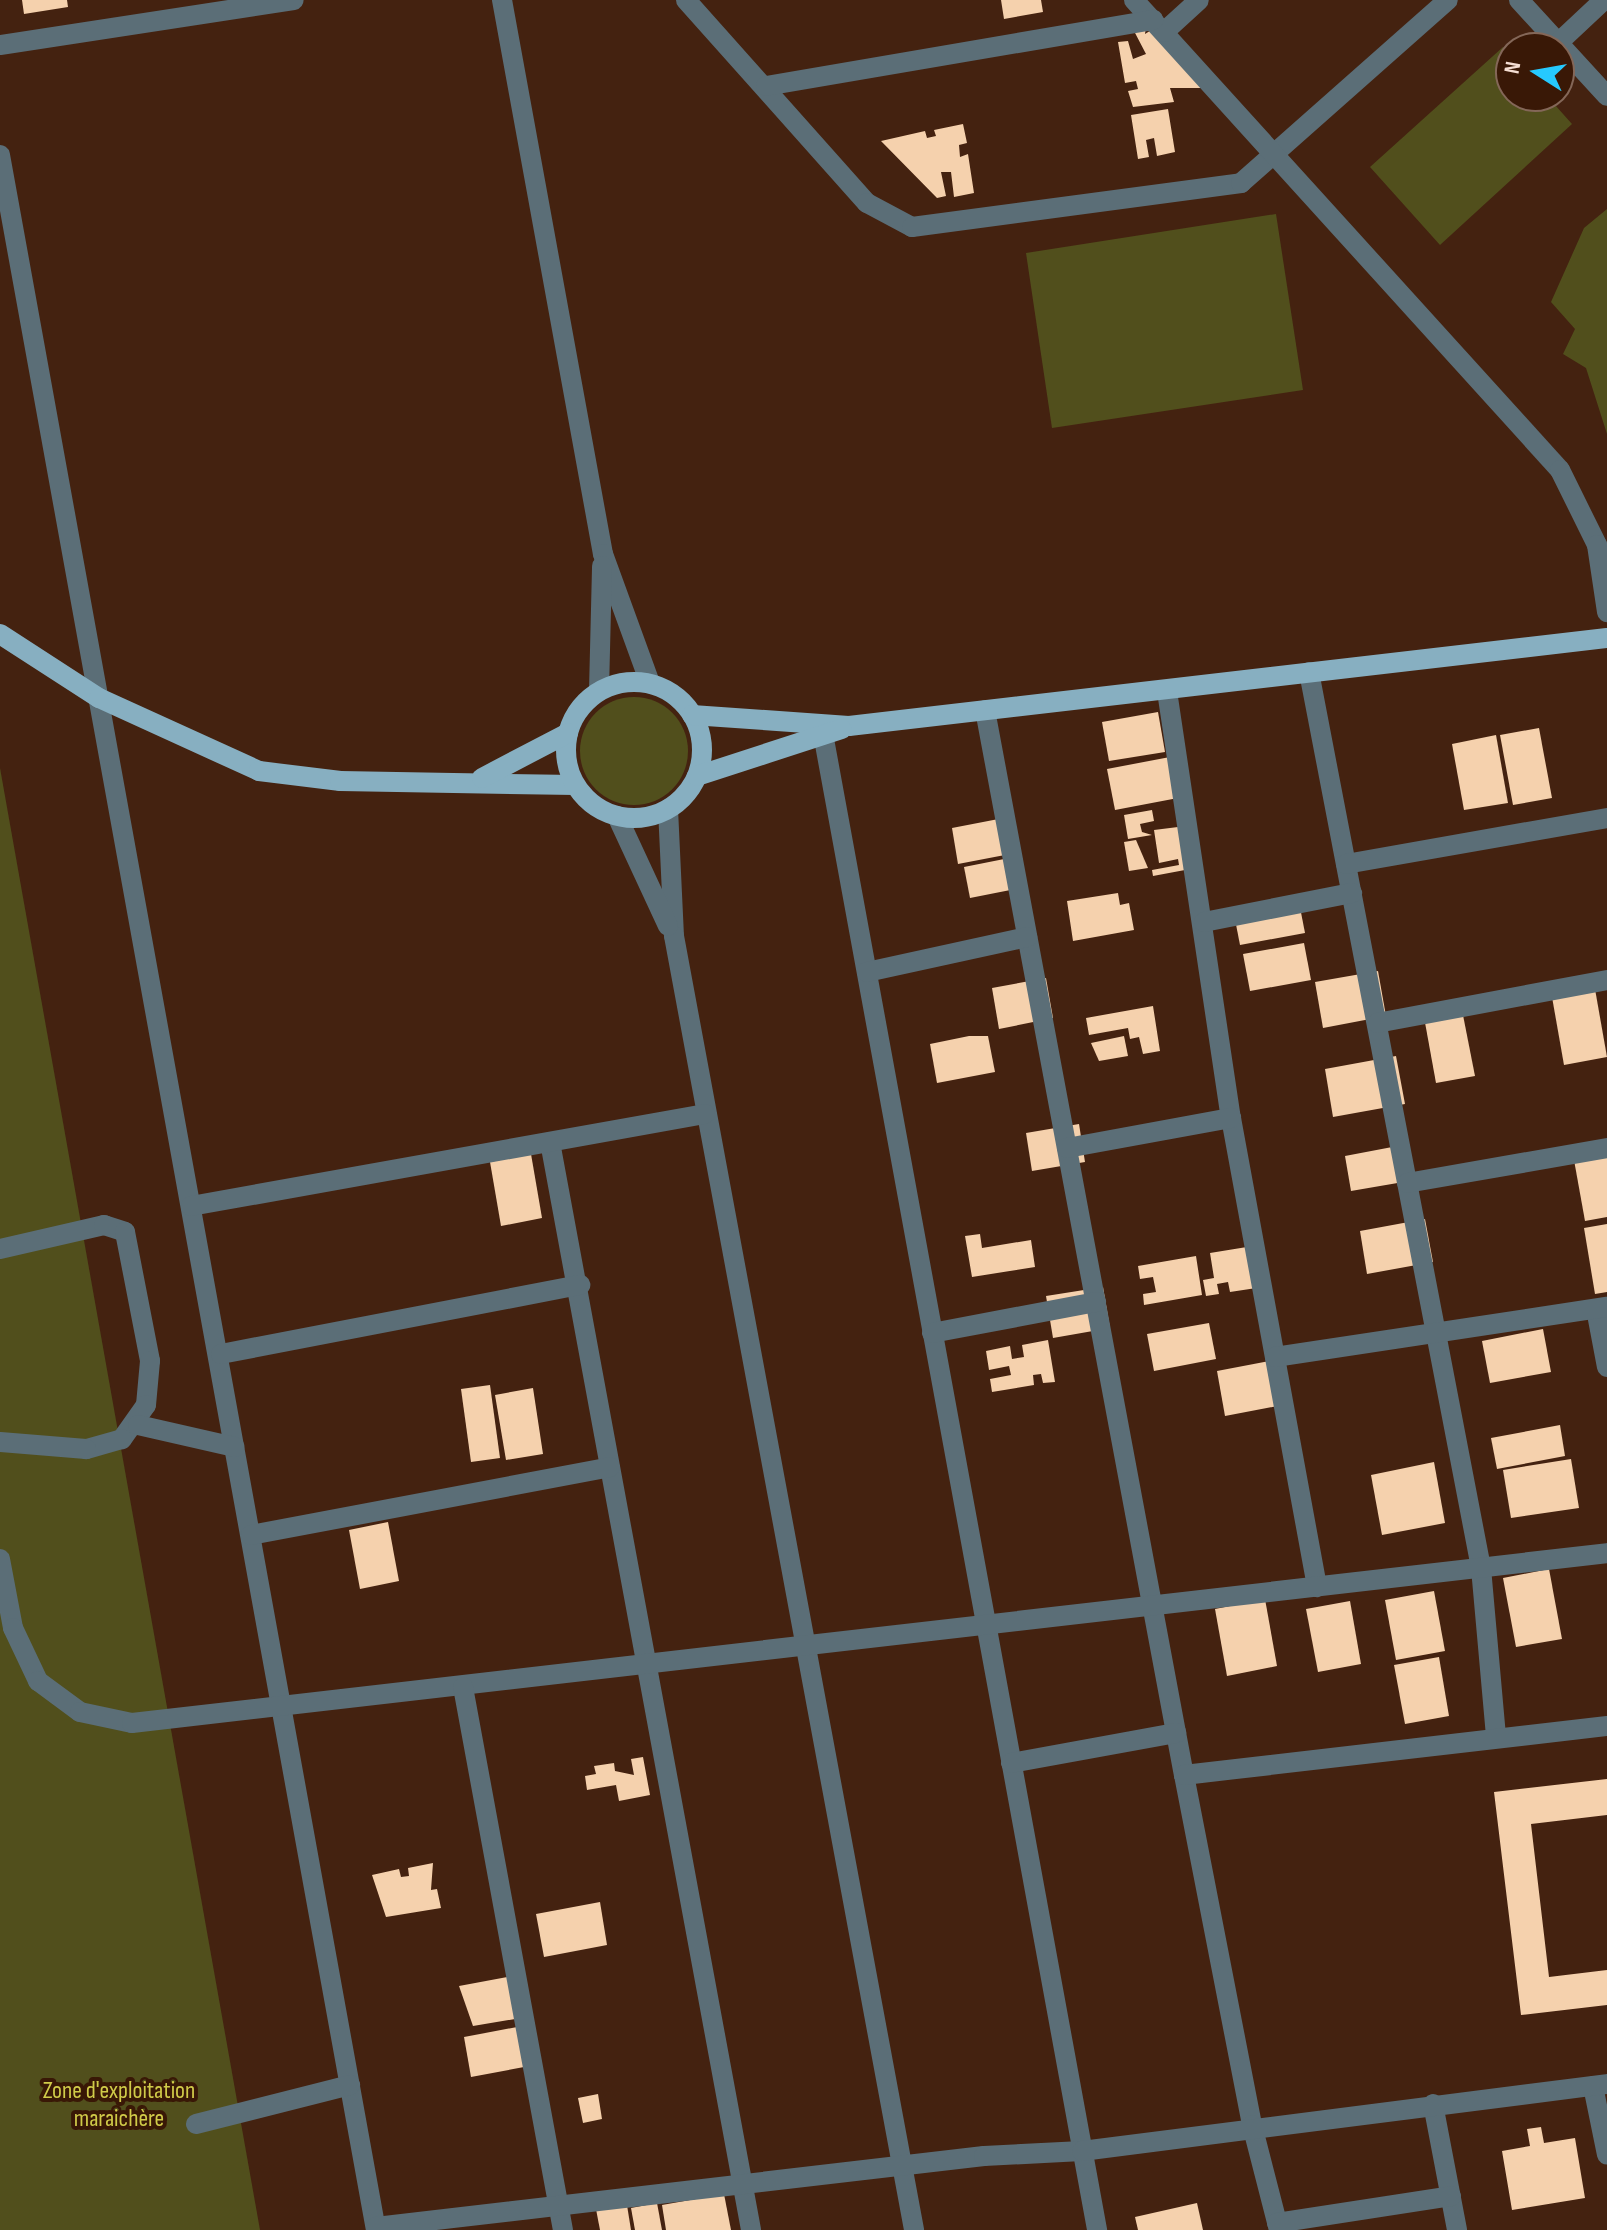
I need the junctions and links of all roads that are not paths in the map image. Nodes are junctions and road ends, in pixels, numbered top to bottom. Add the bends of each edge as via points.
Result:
1 (294, 0) edge
2 (502, 0) edge
3 (686, 0) edge
4 (1134, 0) edge
5 (1199, 0) edge
6 (1448, 0) edge
7 (1519, 0) edge
8 (1604, 0) edge
9 (1158, 26) junction
10 (1548, 32) edge
11 (1570, 32) edge
12 (0, 45) edge
13 (1575, 61) edge
14 (766, 86) junction
15 (1607, 96) edge
16 (0, 155) edge
17 (1277, 158) junction
18 (603, 554) junction
19 (1607, 612) edge
20 (0, 634) edge
21 (1607, 638) edge
22 (1309, 672) junction
23 (650, 683) junction
24 (599, 691) junction
25 (1167, 691) junction
26 (99, 698) junction
27 (985, 710) junction
28 (692, 715) junction
29 (849, 726) junction
30 (568, 733) junction
31 (824, 739) junction
32 (697, 776) junction
33 (478, 780) junction
34 (575, 785) junction
35 (668, 809) junction
36 (617, 816) junction
37 (1607, 818) edge
38 (1346, 864) junction
39 (1352, 893) junction
40 (1204, 922) junction
41 (674, 936) junction
42 (1027, 937) junction
43 (867, 972) junction
44 (1607, 980) edge
45 (1377, 1023) junction
46 (705, 1114) junction
47 (1231, 1118) junction
48 (550, 1142) junction
49 (1067, 1148) junction
50 (1607, 1148) edge
51 (1407, 1183) junction
52 (191, 1206) junction
53 (0, 1249) edge
54 (580, 1285) junction
55 (1096, 1302) junction
56 (1602, 1308) edge
57 (932, 1333) junction
58 (1436, 1333) junction
59 (221, 1354) junction
60 (1275, 1357) junction
61 (1607, 1367) edge
62 (138, 1425) junction
63 (0, 1442) edge
64 (235, 1447) junction
65 (610, 1467) junction
66 (251, 1535) junction
67 (1607, 1553) edge
68 (0, 1559) edge
69 (1481, 1568) junction
70 (1317, 1587) junction
71 (1152, 1606) junction
72 (986, 1626) junction
73 (805, 1647) junction
74 (646, 1664) junction
75 (463, 1687) junction
76 (282, 1707) junction
77 (1607, 1726) edge
78 (1176, 1733) junction
79 (1496, 1737) junction
80 (1011, 1763) junction
81 (1184, 1775) junction
82 (350, 2085) junction
83 (1600, 2085) edge
84 (1433, 2104) junction
85 (196, 2124) dead end
86 (1252, 2125) junction
87 (1082, 2151) junction
88 (1607, 2155) edge
89 (902, 2166) junction
90 (742, 2183) junction
91 (1451, 2196) junction
92 (559, 2205) junction
93 (1278, 2226) edge
94 (376, 2228) edge
95 (563, 2230) edge
96 (751, 2230) edge
97 (914, 2230) edge
98 (1097, 2230) edge
99 (1457, 2230) edge

1 - 12 street
2 - 18 street
3 - 14 street
4 - 9 street
5 - 9 street
6 - 17 street
7 - 10 street
8 - 11 street
9 - 14 street
9 - 17 street
13 - 15 street
14 - 17 street via 867,203 912,227 1241,183
16 - 26 street
17 - 19 street via 1560,470 1597,545
18 - 23 street
18 - 24 street
20 - 26 main road
21 - 22 main road
22 - 25 main road
22 - 38 street
23 - 24 main road via 624,682
23 - 28 main road via 675,695
24 - 30 main road via 579,709
25 - 27 main road
25 - 40 street
26 - 33 main road via 259,771 340,781
26 - 52 street
27 - 29 main road
27 - 42 street
28 - 29 main road
28 - 32 main road via 702,755
29 - 31 main road
30 - 33 main road
30 - 34 main road via 566,760
31 - 32 main road via 761,752
31 - 43 street
32 - 35 main road
33 - 34 main road
34 - 36 main road via 593,804
35 - 36 main road via 643,817
35 - 41 street
36 - 41 street
37 - 38 street
38 - 39 street
39 - 40 street
39 - 45 street
40 - 47 street
41 - 46 street
42 - 43 street
42 - 49 street
43 - 57 street
44 - 45 street
45 - 51 street
46 - 48 street
46 - 73 street
47 - 49 street
47 - 60 street
48 - 52 street
48 - 54 street
49 - 55 street
50 - 51 street
51 - 58 street
52 - 59 street
53 - 62 street via 104,1225 125,1232 150,1361
54 - 59 street
54 - 65 street
55 - 57 street
55 - 71 street
56 - 58 street
56 - 61 street
57 - 72 street
58 - 60 street
58 - 69 street
59 - 64 street
60 - 70 street
62 - 63 street via 122,1439 86,1449
62 - 64 street
64 - 66 street
65 - 66 street
65 - 74 street
66 - 76 street
67 - 69 street
68 - 76 street via 25,1660 38,1681 80,1712 132,1723
69 - 70 street
69 - 79 street
70 - 71 street
71 - 72 street
71 - 78 street
72 - 73 street
72 - 80 street
73 - 74 street
73 - 89 street
74 - 75 street
74 - 90 street
75 - 76 street
75 - 92 street
76 - 82 street
77 - 79 street
78 - 80 street
78 - 81 street
79 - 81 street
80 - 87 street
81 - 86 street
82 - 85 street
82 - 94 street
83 - 84 street
83 - 88 street
84 - 86 street
84 - 91 street
86 - 87 street
86 - 93 street
87 - 89 street
87 - 98 street
89 - 90 street
89 - 97 street
90 - 92 street
90 - 96 street
91 - 93 street
91 - 99 street
92 - 94 street
92 - 95 street

